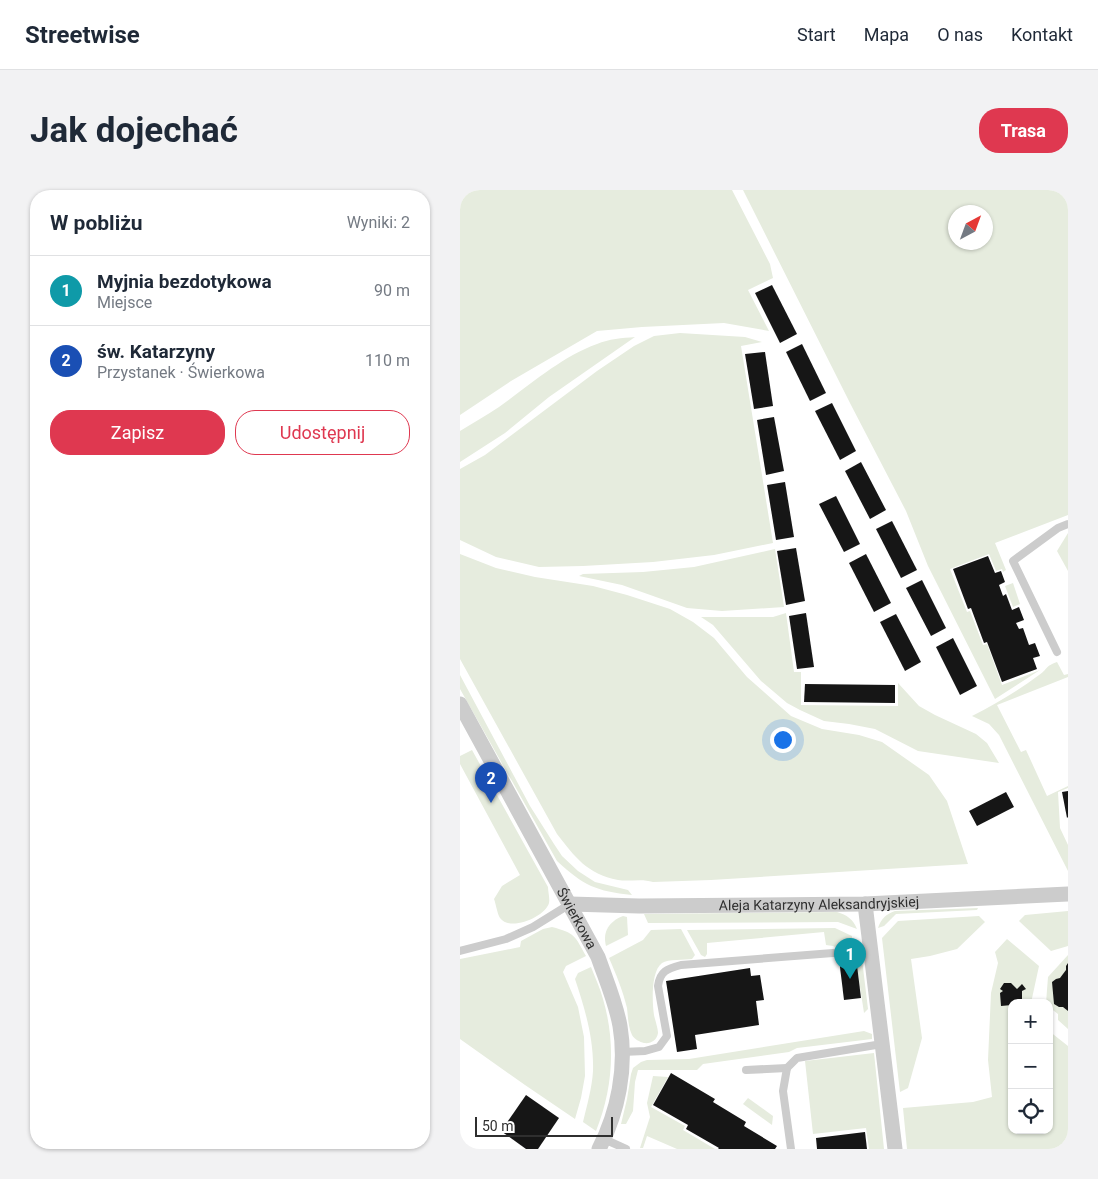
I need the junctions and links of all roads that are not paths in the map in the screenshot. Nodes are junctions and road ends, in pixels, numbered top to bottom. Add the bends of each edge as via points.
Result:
1 (1068, 524) edge
2 (1057, 652) dead end
3 (460, 704) edge
4 (1068, 894) edge
5 (570, 904) junction
6 (864, 904) junction
7 (460, 951) edge
8 (833, 953) dead end
9 (882, 1044) junction
10 (622, 1052) junction
11 (787, 1068) junction
12 (746, 1070) dead end
13 (602, 1144) edge
14 (626, 1149) edge
15 (792, 1149) edge
16 (895, 1149) edge

1 - 2 lane via 1014,562
3 - 5 street, Świerkowa
4 - 6 street, Aleja Katarzyny Aleksandryjskiej
5 - 6 street, Aleja Katarzyny Aleksandryjskiej
5 - 7 lane via 506,939
5 - 10 street, Świerkowa via 598,957 612,994
6 - 9 street
8 - 10 lane via 680,965 668,969 659,978 658,986 667,1036 659,1047
9 - 11 lane via 797,1058
9 - 16 street
10 - 13 street, Świerkowa via 618,1099
11 - 12 lane
11 - 15 lane via 783,1091
13 - 14 lane

